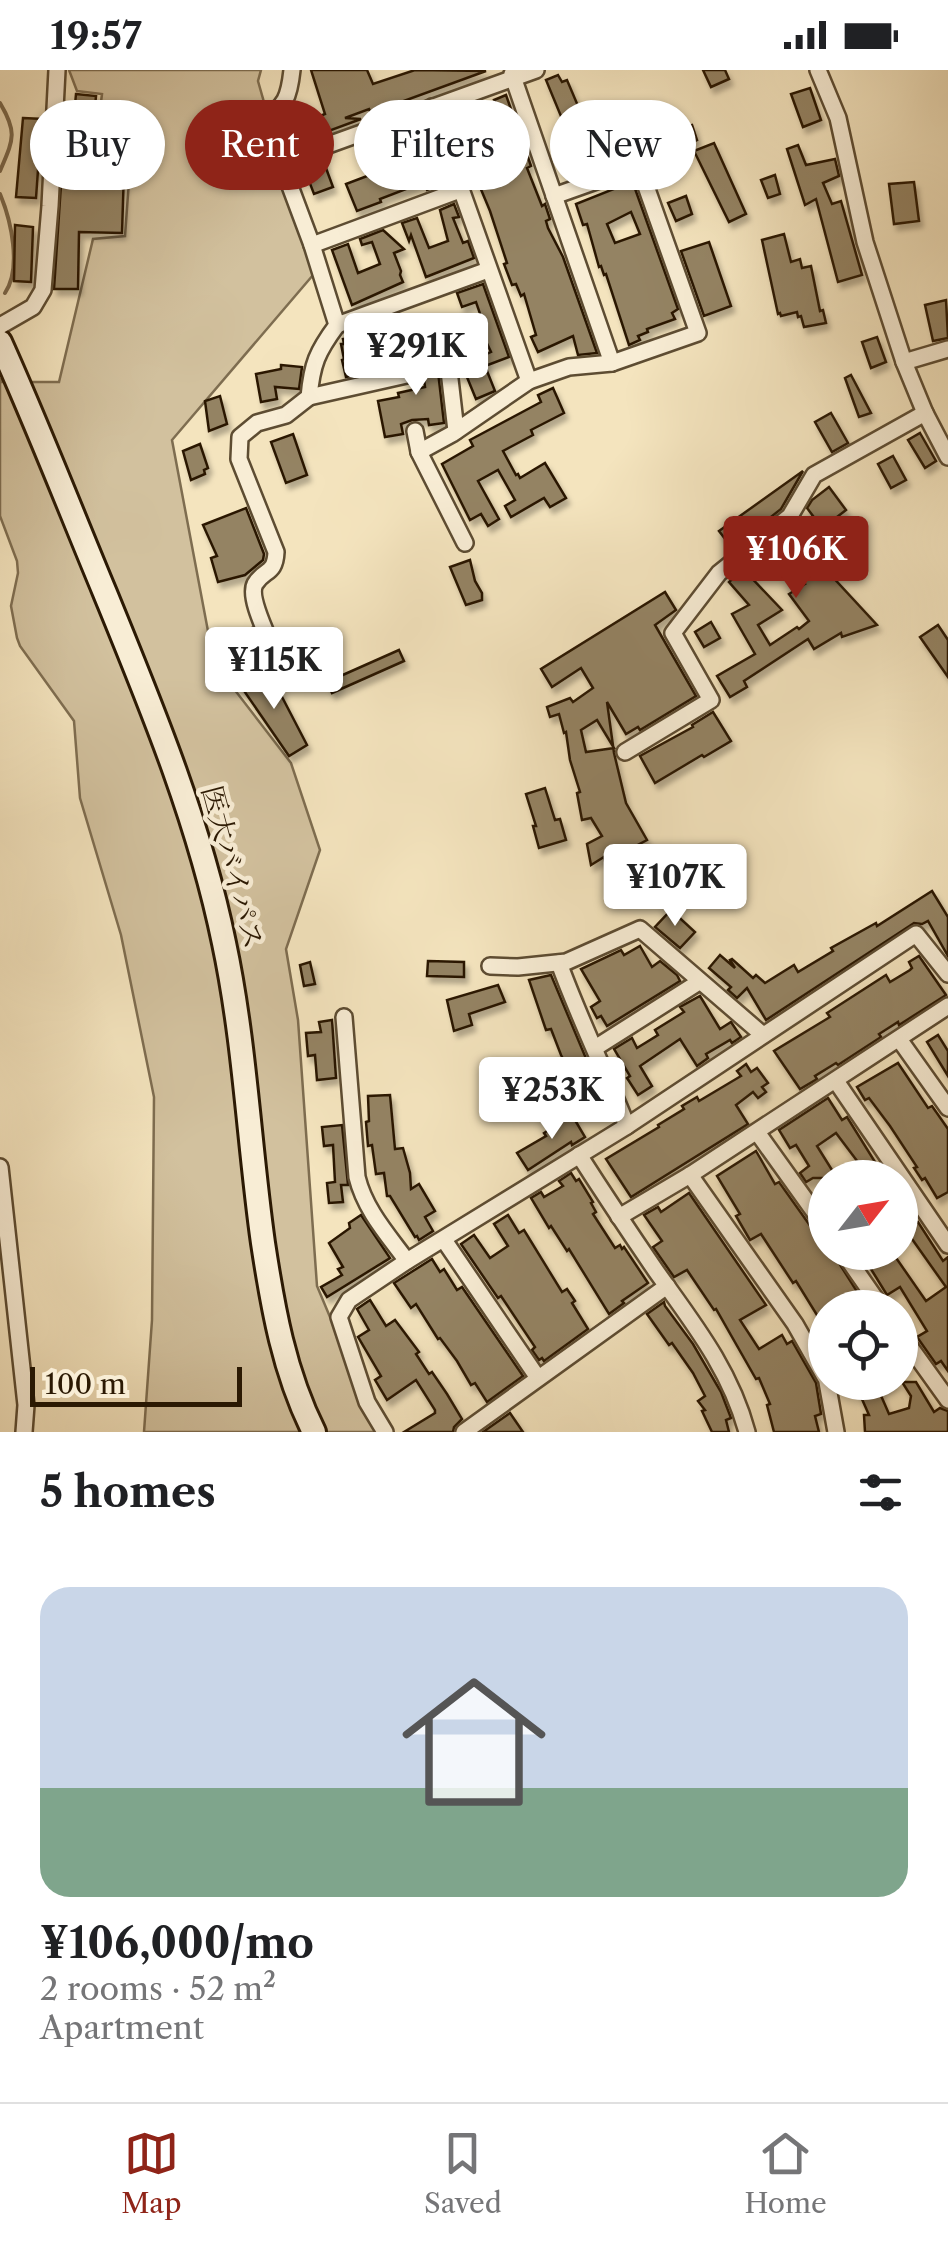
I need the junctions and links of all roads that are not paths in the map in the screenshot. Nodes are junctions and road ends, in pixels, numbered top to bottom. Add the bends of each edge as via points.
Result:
1 (57, 70) edge
2 (292, 70) edge
3 (536, 70) edge
4 (818, 70) edge
5 (512, 75) edge
6 (286, 100) edge
7 (450, 100) edge
8 (291, 190) edge
9 (460, 190) joint
10 (554, 196) junction
11 (312, 245) junction
12 (488, 270) junction
13 (336, 325) junction
14 (0, 326) edge
15 (0, 342) edge
16 (948, 349) edge
17 (448, 362) dead end
18 (904, 362) junction
19 (612, 363) junction
20 (411, 374) dead end
21 (529, 381) junction
22 (309, 397) junction
23 (926, 413) junction
24 (416, 431) dead end
25 (456, 431) junction
26 (419, 452) junction
27 (948, 457) edge
28 (466, 543) dead end
29 (272, 647) dead end
30 (625, 752) dead end
31 (559, 963) junction
32 (490, 966) dead end
33 (948, 974) edge
34 (699, 982) junction
35 (948, 1006) edge
36 (344, 1017) dead end
37 (763, 1035) junction
38 (899, 1038) junction
39 (596, 1048) junction
40 (836, 1081) junction
41 (948, 1108) edge
42 (626, 1126) junction
43 (757, 1132) junction
44 (579, 1155) junction
45 (0, 1167) edge
46 (690, 1174) junction
47 (808, 1203) edge
48 (618, 1217) junction
49 (444, 1240) junction
50 (948, 1245) edge
51 (407, 1262) junction
52 (0, 1285) edge
53 (667, 1286) junction
54 (15, 1318) junction
55 (808, 1347) edge
56 (918, 1358) edge
57 (538, 1378) junction
58 (830, 1400) edge
59 (948, 1400) edge
60 (24, 1432) edge
61 (314, 1432) edge
62 (385, 1432) edge
63 (464, 1432) edge
64 (747, 1432) edge
65 (836, 1432) edge

1 - 14 street via 42,290 33,307
2 - 6 street
3 - 5 street
4 - 18 street via 838,118 864,242
5 - 7 street
5 - 10 street
8 - 11 street
9 - 11 street
9 - 12 street
10 - 19 street
10 - 19 street via 630,169 642,175 696,324 698,333
11 - 13 street
12 - 13 street
12 - 21 street
13 - 22 street via 312,369
15 - 61 main road, 医大バイパス via 194,822 230,976 278,1330
16 - 18 street
17 - 25 street
18 - 23 street
19 - 21 street via 569,367
20 - 22 street
21 - 25 street
22 - 29 street via 240,437 239,459 276,552 270,572 253,588
23 - 27 street
23 - 30 street via 814,476 790,516 720,572 673,634 712,700
24 - 26 street
25 - 26 street
26 - 28 street
31 - 32 street
31 - 34 street via 640,929
31 - 39 street
33 - 37 street via 916,934
34 - 37 street
34 - 39 street
35 - 38 street
36 - 51 street via 361,1192
37 - 42 street
38 - 40 street
38 - 41 street
39 - 42 street
40 - 43 street
40 - 50 street
42 - 44 street
43 - 46 street
43 - 47 street
44 - 48 street
44 - 49 street
45 - 54 street
46 - 48 street
46 - 55 street
48 - 53 street
49 - 51 street
49 - 57 street
51 - 62 street via 349,1300 339,1317 367,1402
52 - 54 street
53 - 57 street
53 - 64 street via 716,1357
54 - 60 street
56 - 59 street
57 - 63 street
58 - 65 street

